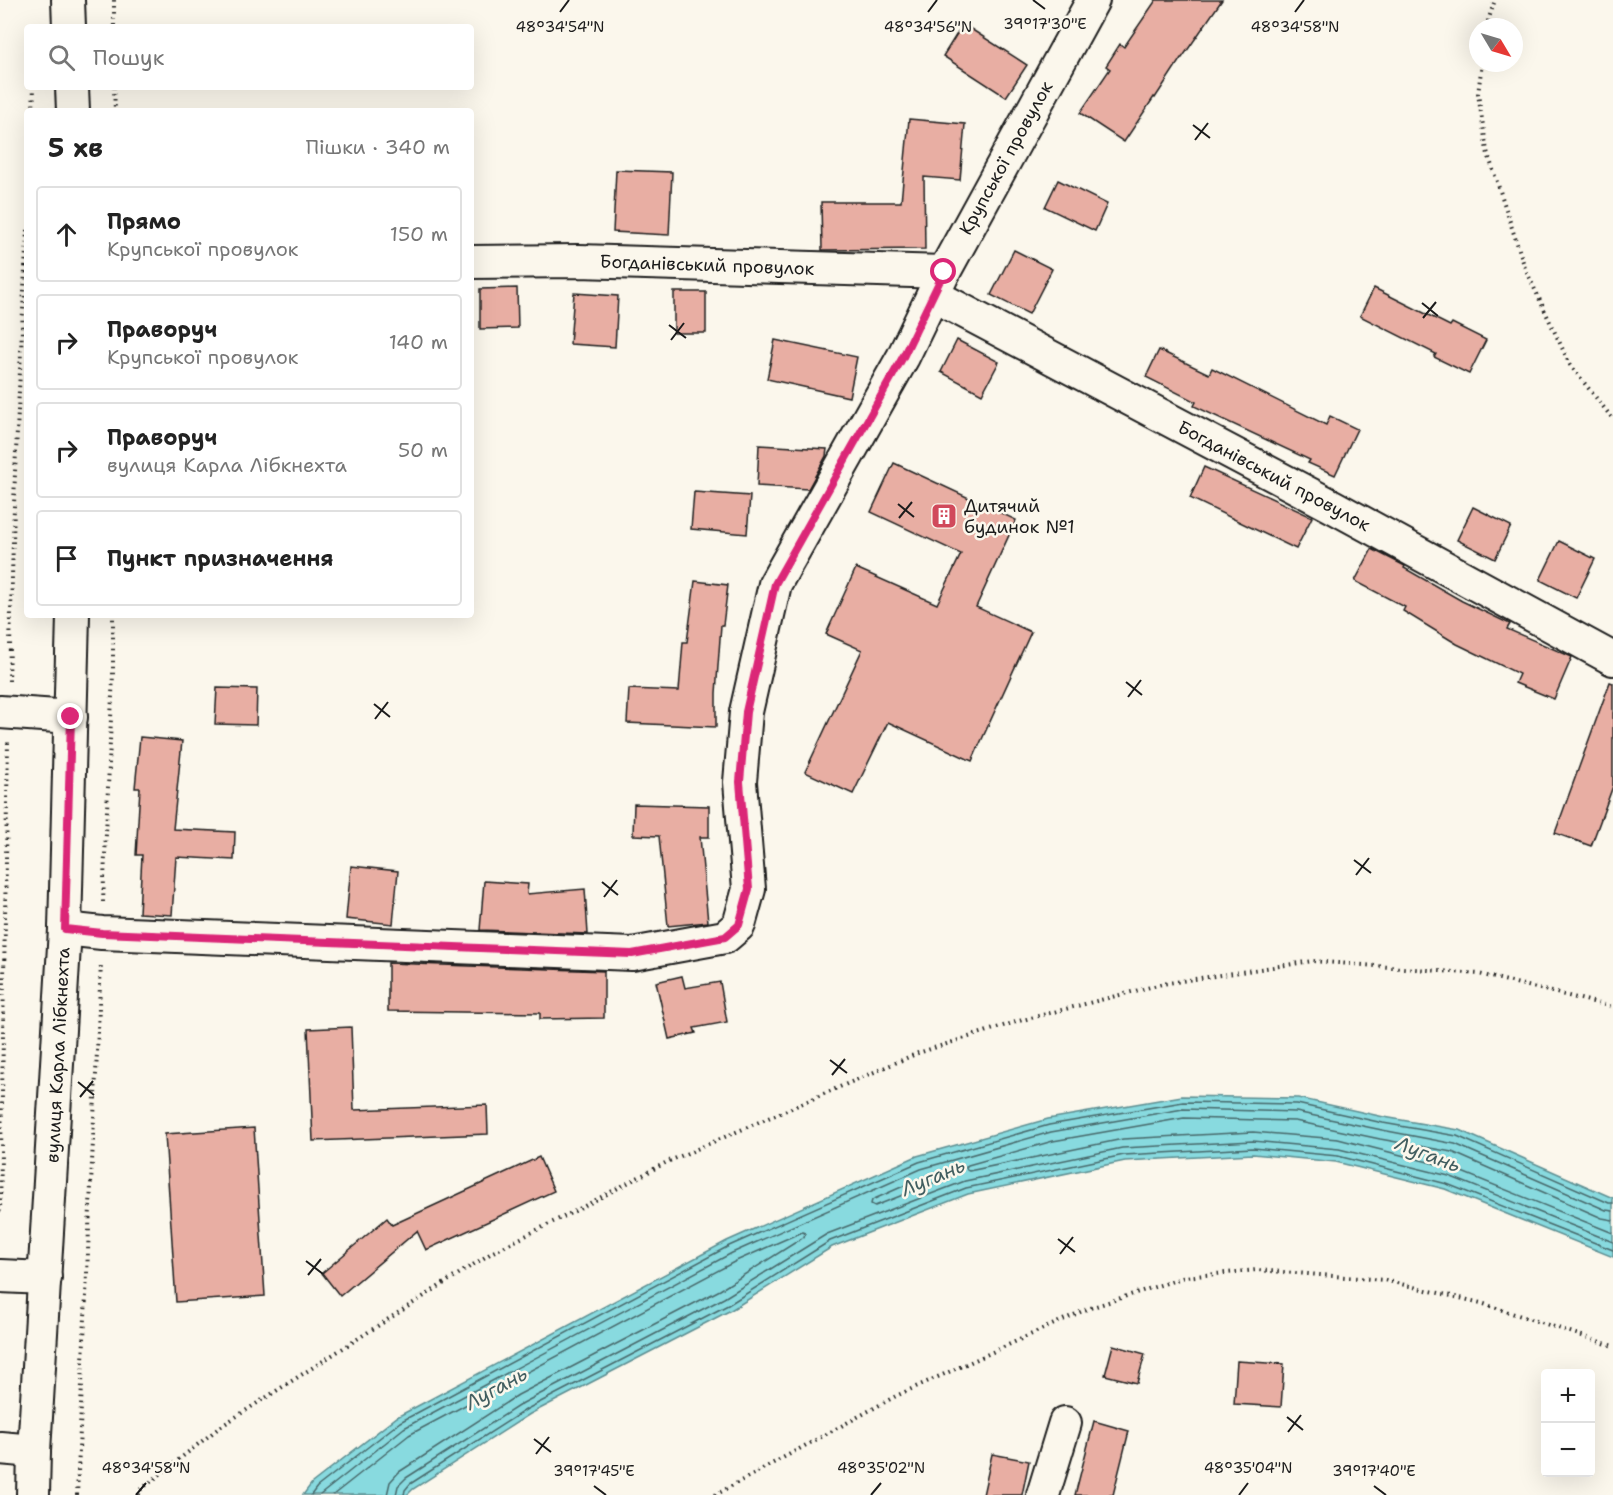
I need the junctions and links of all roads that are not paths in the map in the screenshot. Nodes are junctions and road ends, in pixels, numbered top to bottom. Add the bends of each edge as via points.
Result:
1 (68, 0) edge
2 (1093, 0) edge
3 (69, 24) edge
4 (72, 90) edge
5 (73, 108) edge
6 (474, 262) edge
7 (938, 283) junction
8 (73, 618) edge
9 (1613, 659) edge
10 (4, 712) edge
11 (71, 717) junction
12 (65, 929) junction
13 (0, 1276) edge
14 (45, 1278) junction
15 (1065, 1423) dead end
16 (0, 1448) edge
17 (34, 1451) junction
18 (33, 1495) edge
19 (1043, 1495) edge

1 - 3 street
2 - 7 street, Крупської провулок
4 - 5 street
6 - 7 street, Богданівський провулок via 579,261
7 - 9 street, Богданівський провулок
7 - 12 street, Крупської провулок via 903,357 775,584 746,712 740,782 749,889 739,925 725,937 632,954
8 - 11 street, вулиця Карла Лібкнехта
10 - 11 street
11 - 12 street, вулиця Карла Лібкнехта
12 - 14 street, вулиця Карла Лібкнехта
13 - 14 street
14 - 17 street, вулиця Карла Лібкнехта
15 - 19 street
16 - 17 street
17 - 18 street, вулиця Карла Лібкнехта

